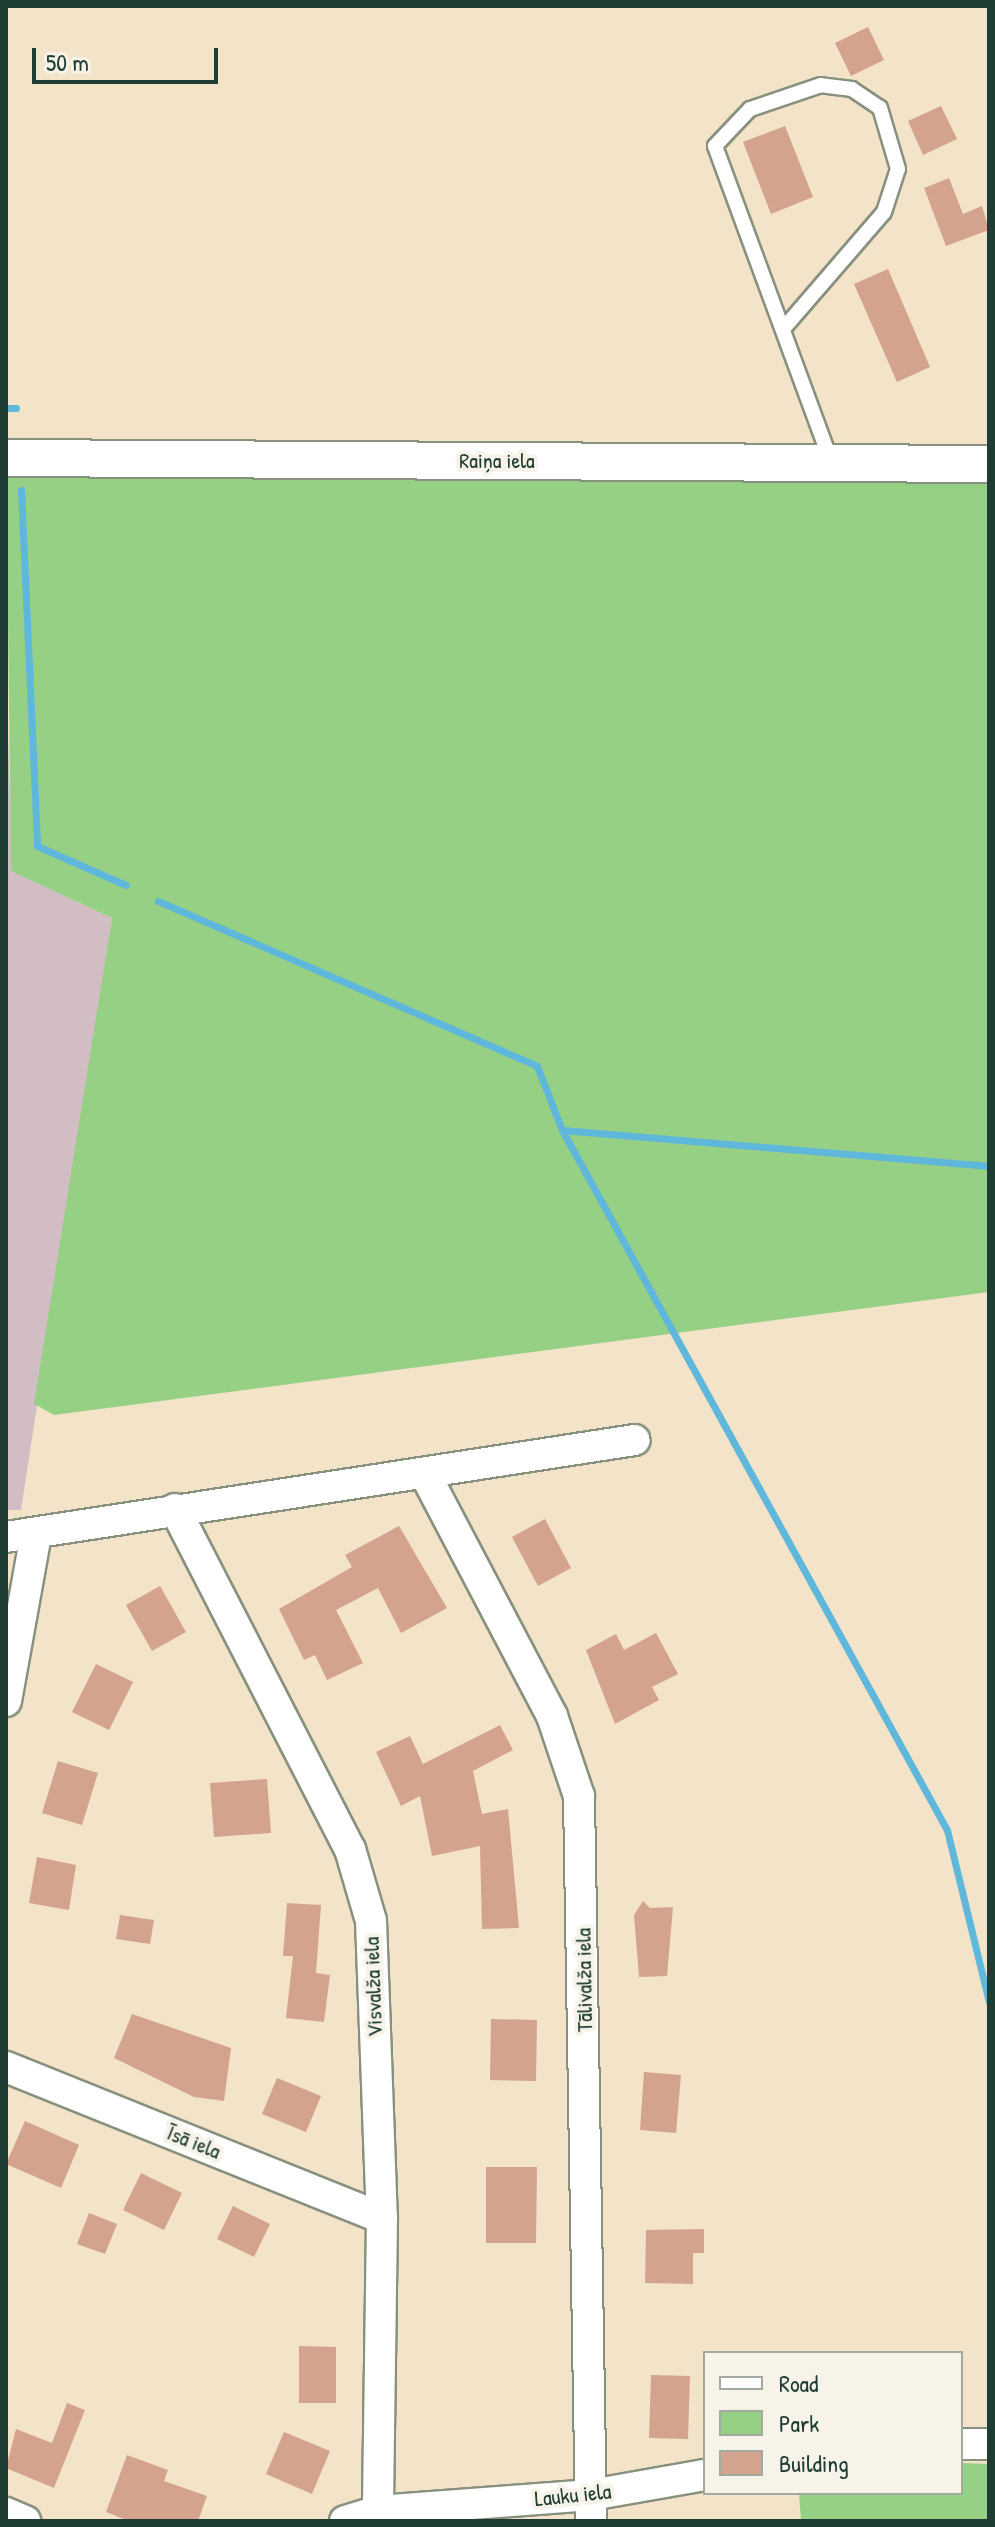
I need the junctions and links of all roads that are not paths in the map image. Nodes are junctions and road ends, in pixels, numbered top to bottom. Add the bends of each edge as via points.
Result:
1 (784, 328) junction
2 (6, 458) edge
3 (831, 463) junction
4 (989, 464) edge
5 (635, 1440) dead end
6 (425, 1474) junction
7 (175, 1509) junction
8 (36, 1535) junction
9 (6, 1537) edge
10 (6, 1701) edge
11 (6, 2067) edge
12 (382, 2218) junction
13 (963, 2444) edge
14 (989, 2444) edge
15 (703, 2476) edge
16 (591, 2508) edge
17 (378, 2511) junction
18 (6, 2513) edge
19 (25, 2521) edge
20 (345, 2521) edge

1 - 1 lane via 715,146 750,109 821,85 852,89 880,108 898,169 884,212
1 - 3 lane
2 - 3 street, Raiņa iela
3 - 4 street, Raiņa iela
5 - 6 street
6 - 7 street
6 - 16 street, Tālivalža iela via 552,1716 579,1796
7 - 8 street
7 - 12 street, Visvalža iela via 350,1849 371,1921
8 - 9 street
8 - 10 street
11 - 12 street, Īsā iela
12 - 17 street, Visvalža iela
13 - 14 street
15 - 16 street, Lauku iela
16 - 17 street, Lauku iela
17 - 20 street, Lauku iela
18 - 19 street

